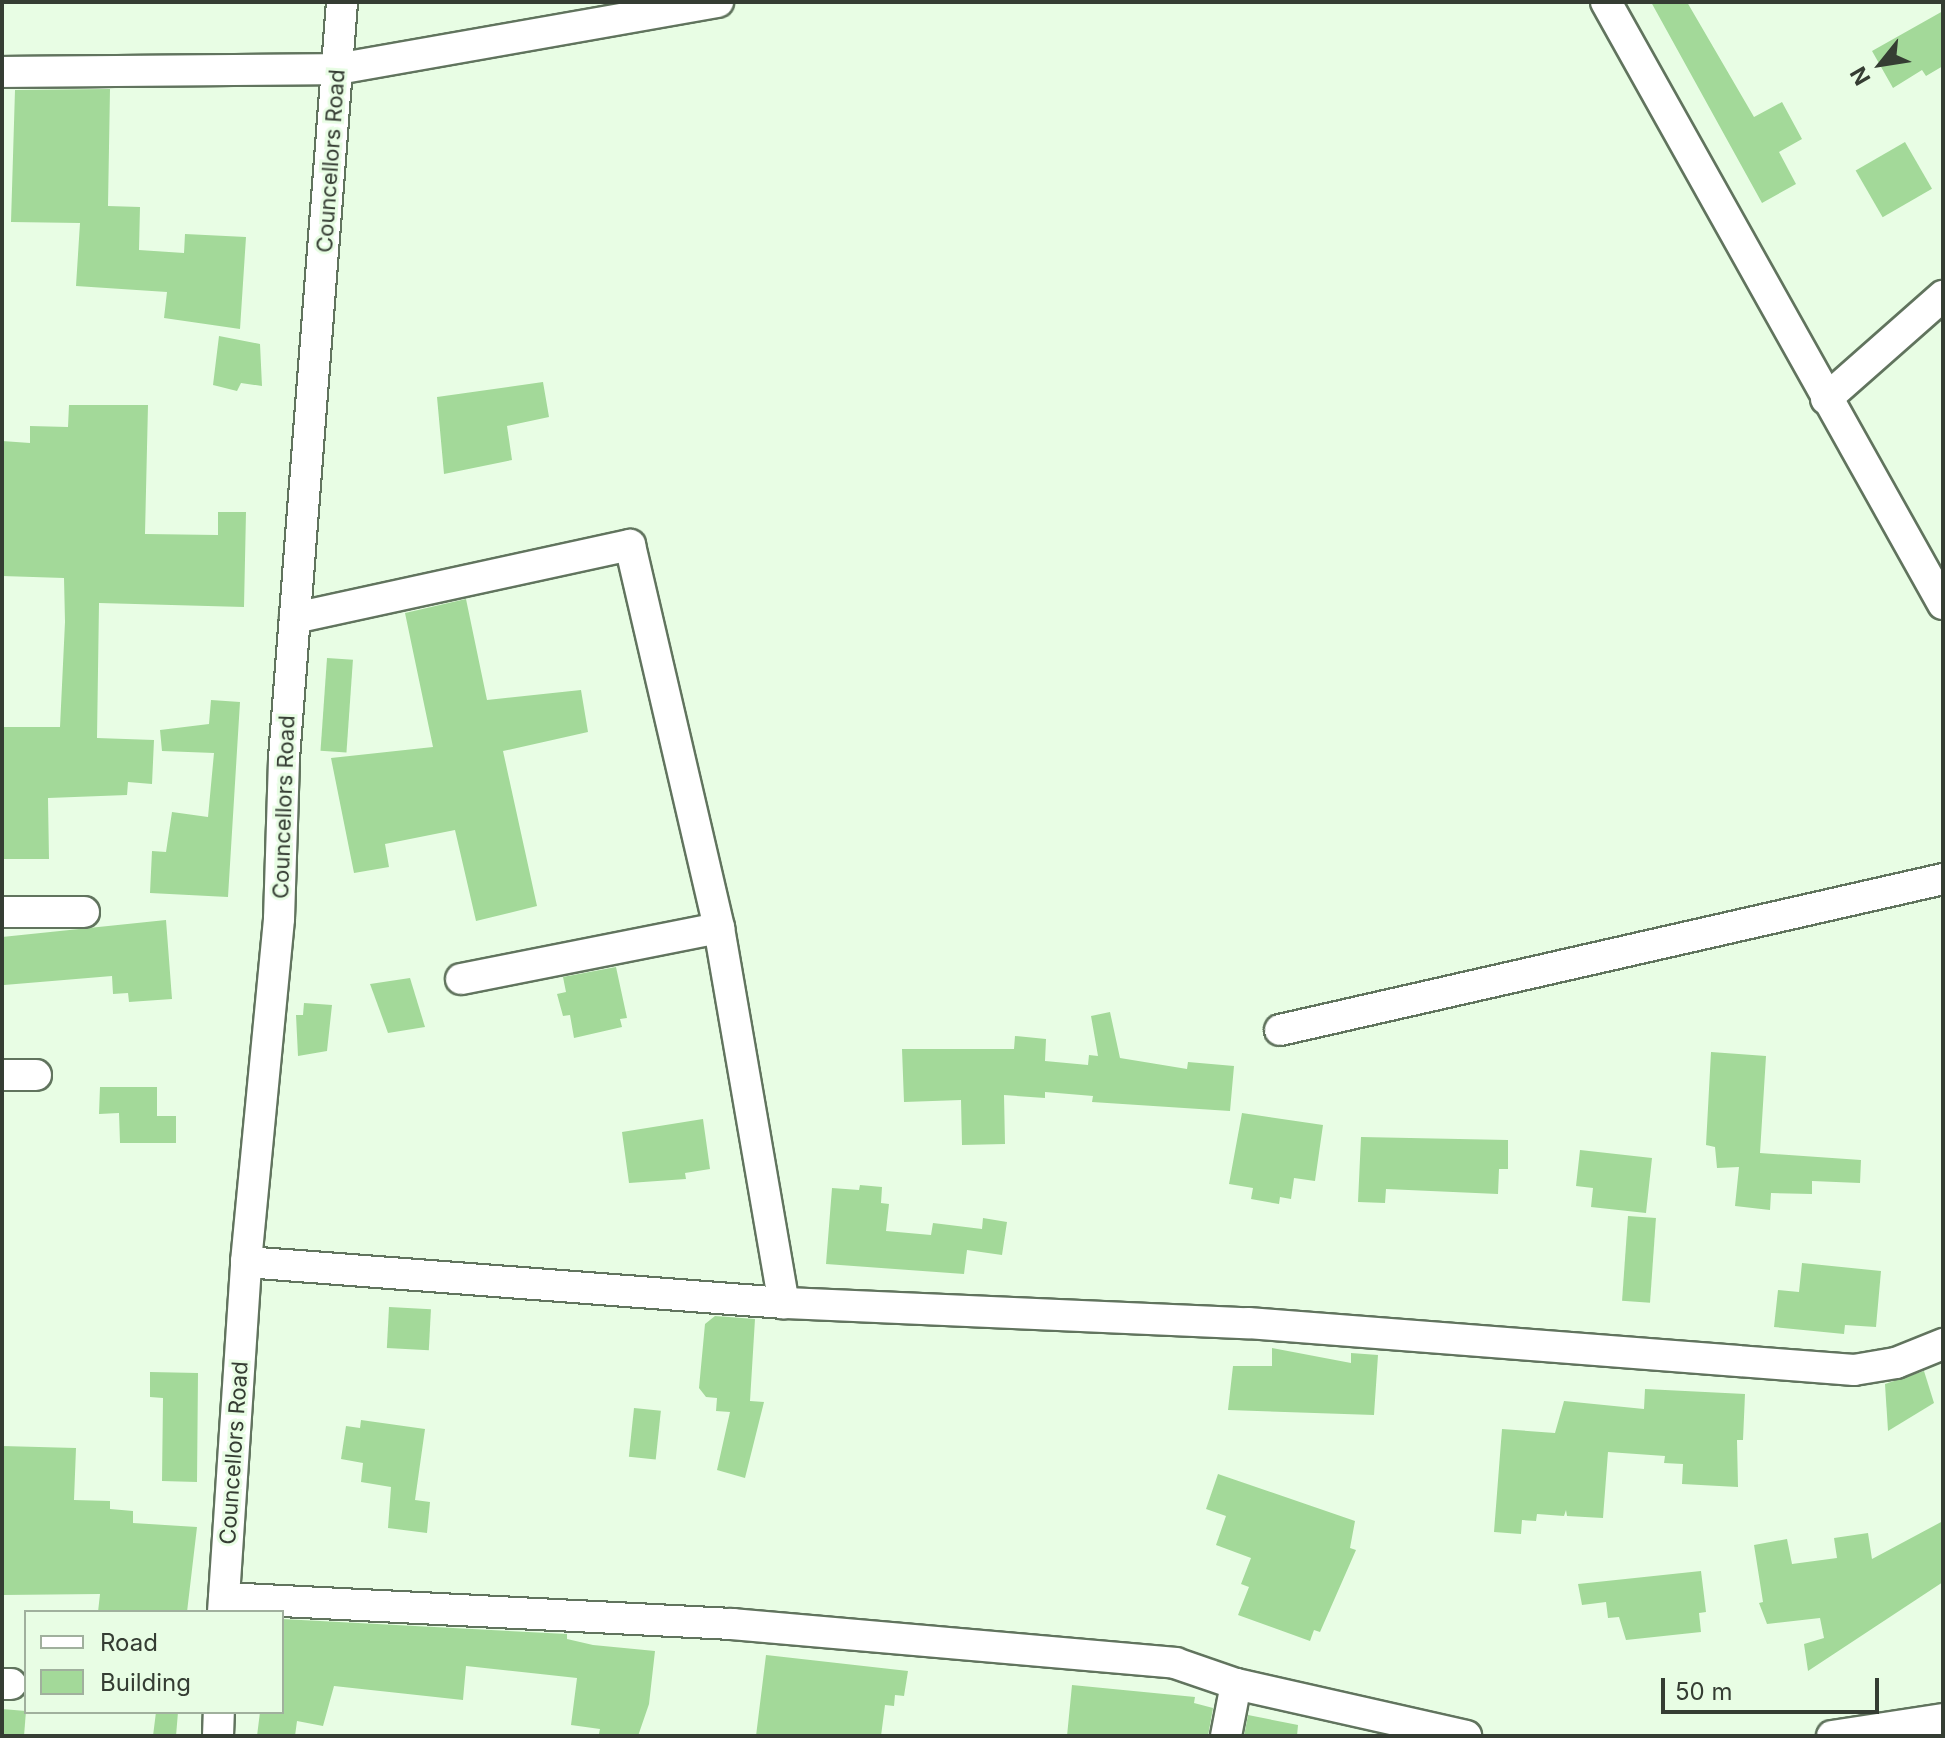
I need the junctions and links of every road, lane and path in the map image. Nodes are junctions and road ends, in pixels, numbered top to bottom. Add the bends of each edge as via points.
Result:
1 (342, 2) edge
2 (718, 2) edge
3 (1606, 2) edge
4 (337, 69) junction
5 (2, 72) edge
6 (1943, 296) edge
7 (1826, 399) junction
8 (1943, 604) edge
9 (295, 618) junction
10 (1943, 879) edge
11 (2, 912) edge
12 (84, 912) dead end
13 (719, 928) junction
14 (461, 979) dead end
15 (1280, 1030) dead end
16 (2, 1075) edge
17 (36, 1075) dead end
18 (246, 1262) junction
19 (784, 1303) junction
20 (1943, 1344) edge
21 (224, 1605) edge
22 (1236, 1684) junction
23 (219, 1714) edge
24 (1943, 1719) edge
25 (218, 1736) edge
26 (1226, 1736) edge
27 (1466, 1736) edge
28 (1832, 1736) edge

1 - 4 street, Councellors Road
2 - 4 street
3 - 7 street
4 - 5 street
4 - 9 street, Councellors Road
6 - 7 street
7 - 8 street
9 - 13 street via 630,545
9 - 18 street, Councellors Road via 279,919
10 - 15 street
11 - 12 street
13 - 14 street
13 - 19 street
16 - 17 street
18 - 19 street
18 - 21 street, Councellors Road
19 - 20 street via 1248,1323 1854,1370 1896,1363
21 - 22 street via 747,1625 1175,1663
22 - 26 street
22 - 27 street
23 - 25 street
24 - 28 street

